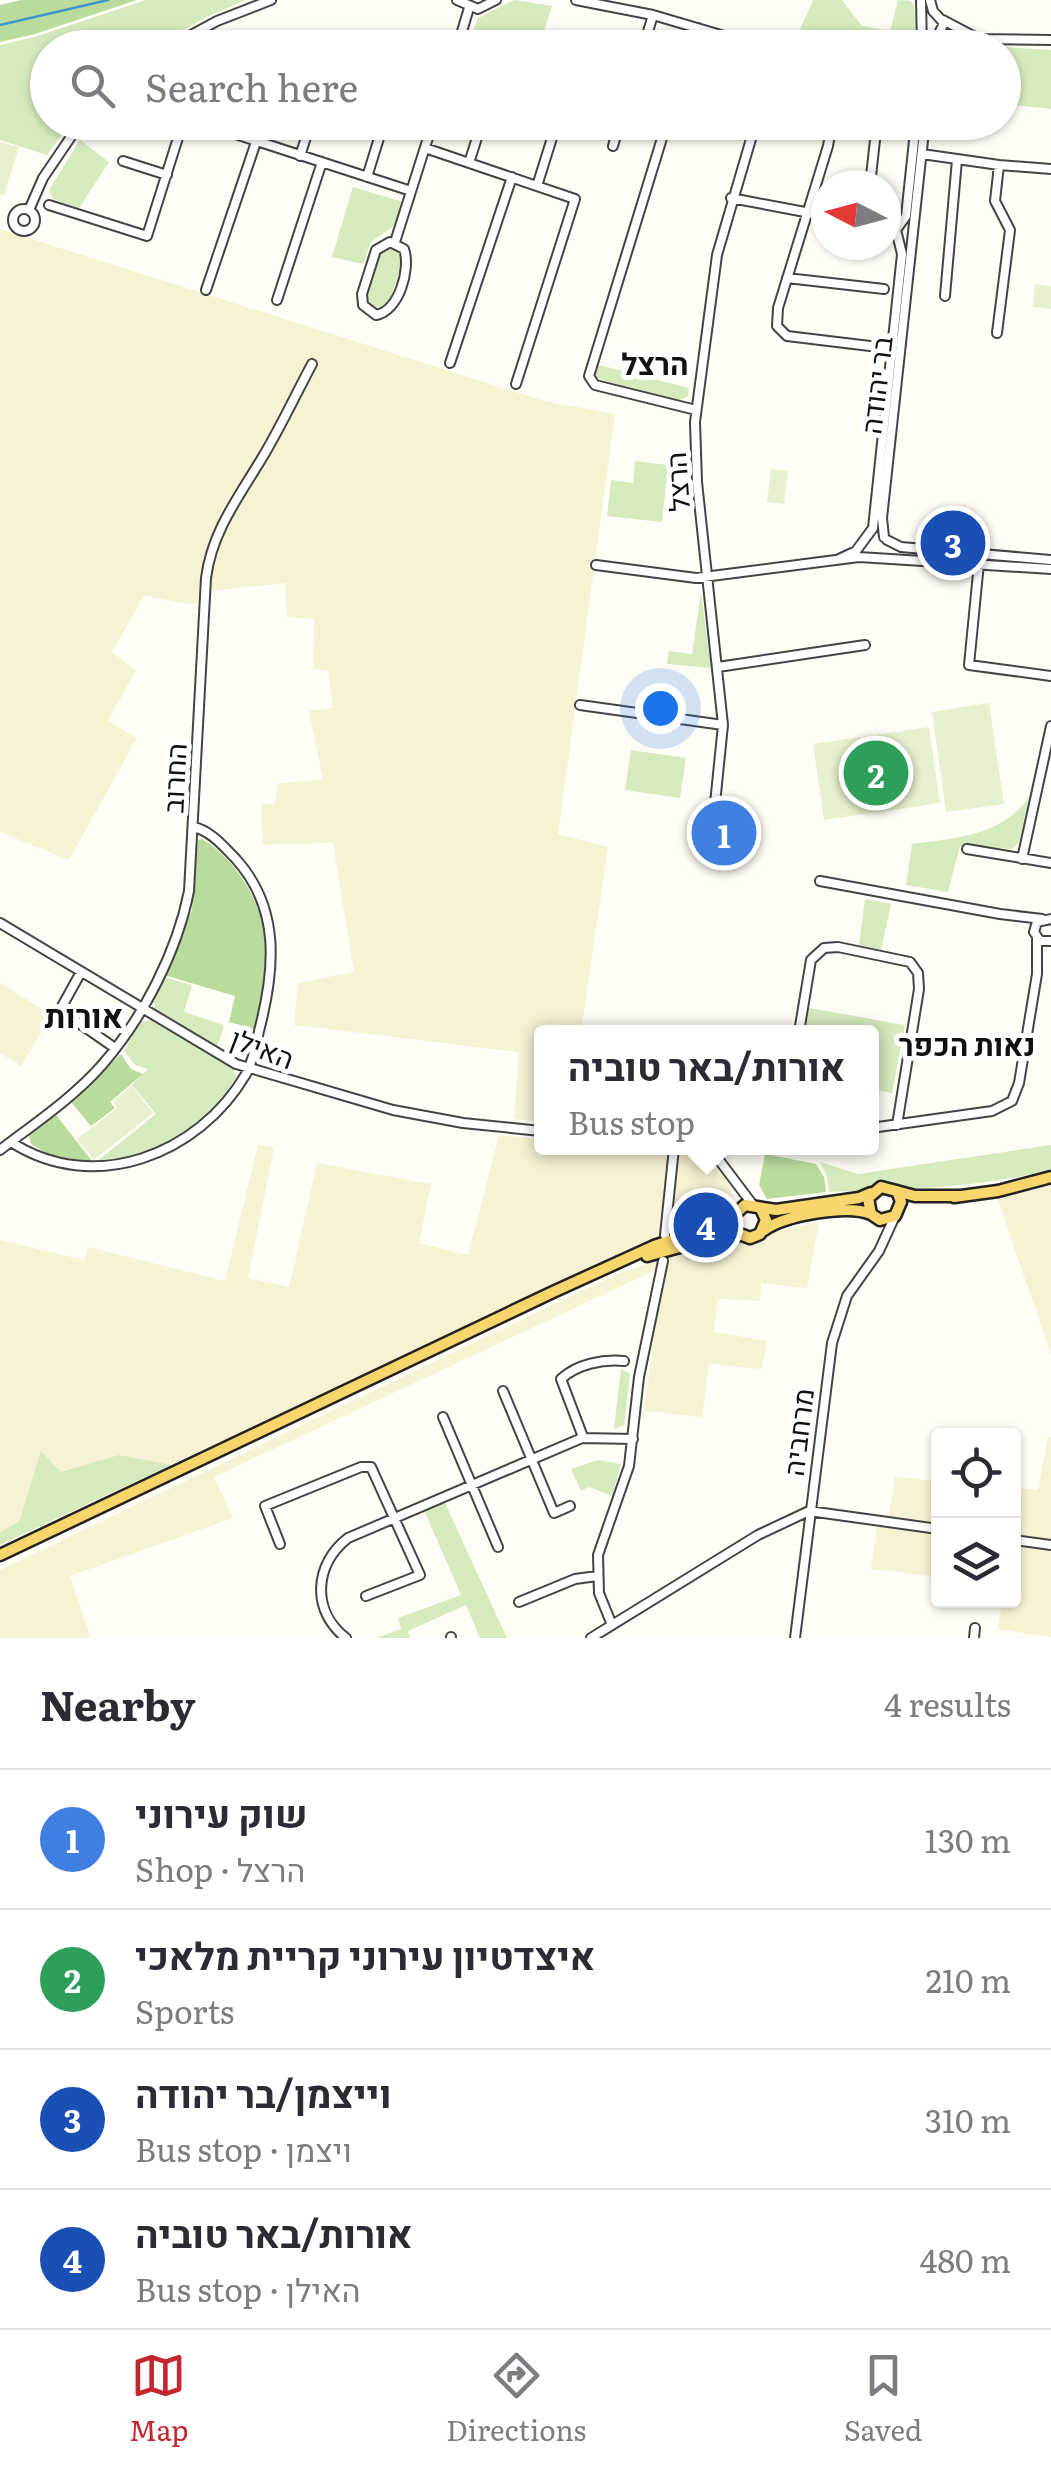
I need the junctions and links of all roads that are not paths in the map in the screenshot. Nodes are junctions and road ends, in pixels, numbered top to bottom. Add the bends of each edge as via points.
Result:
1 (271, 0) edge
2 (457, 0) edge
3 (496, 0) edge
4 (576, 0) edge
5 (639, 0) edge
6 (921, 0) edge
7 (930, 0) edge
8 (469, 8) junction
9 (636, 11) junction
10 (653, 15) junction
11 (939, 17) junction
12 (922, 19) junction
13 (698, 28) joint
14 (962, 29) joint
15 (200, 30) edge
16 (462, 30) edge
17 (648, 30) edge
18 (705, 30) edge
19 (922, 30) edge
20 (938, 30) edge
21 (957, 30) edge
22 (1021, 40) edge
23 (1051, 40) edge
24 (69, 140) edge
25 (177, 140) edge
26 (250, 140) edge
27 (305, 140) edge
28 (378, 140) edge
29 (427, 140) edge
30 (477, 140) edge
31 (551, 140) edge
32 (615, 140) edge
33 (662, 140) edge
34 (750, 140) edge
35 (829, 140) edge
36 (875, 140) edge
37 (913, 140) edge
38 (924, 140) edge
39 (256, 142) junction
40 (613, 146) dead end
41 (425, 148) junction
42 (922, 154) junction
43 (300, 156) junction
44 (958, 160) junction
45 (123, 161) dead end
46 (322, 162) junction
47 (470, 163) junction
48 (998, 165) junction
49 (1051, 168) edge
50 (872, 170) edge
51 (166, 174) junction
52 (367, 177) junction
53 (512, 178) junction
54 (537, 186) junction
55 (411, 191) junction
56 (732, 198) junction
57 (49, 205) dead end
58 (28, 210) dead end
59 (808, 213) junction
60 (811, 214) edge
61 (901, 219) edge
62 (901, 225) edge
63 (914, 226) junction
64 (912, 238) junction
65 (901, 239) edge
66 (395, 242) junction
67 (901, 246) edge
68 (787, 278) junction
69 (884, 289) dead end
70 (206, 290) dead end
71 (946, 296) dead end
72 (277, 300) dead end
73 (998, 333) dead end
74 (870, 346) dead end
75 (312, 364) dead end
76 (450, 364) dead end
77 (516, 384) dead end
78 (696, 410) junction
79 (886, 539) junction
80 (865, 541) junction
81 (980, 558) junction
82 (839, 559) junction
83 (877, 559) junction
84 (1051, 560) edge
85 (596, 565) dead end
86 (1051, 569) edge
87 (707, 578) junction
88 (866, 645) dead end
89 (718, 667) junction
90 (1051, 676) edge
91 (580, 705) dead end
92 (722, 725) junction
93 (1051, 726) edge
94 (194, 827) junction
95 (711, 843) dead end
96 (967, 849) dead end
97 (1022, 859) junction
98 (1051, 864) edge
99 (820, 881) dead end
100 (1000, 914) junction
101 (1046, 919) edge
102 (0, 923) edge
103 (1036, 937) junction
104 (1051, 942) edge
105 (81, 972) junction
106 (1037, 974) junction
107 (142, 1009) junction
108 (800, 1025) edge
109 (115, 1048) junction
110 (249, 1070) junction
111 (897, 1124) junction
112 (879, 1127) edge
113 (534, 1130) edge
114 (11, 1142) junction
115 (0, 1150) edge
116 (673, 1155) edge
117 (708, 1155) edge
118 (1051, 1177) edge
119 (736, 1184) junction
120 (897, 1192) junction
121 (871, 1193) junction
122 (959, 1196) junction
123 (757, 1207) junction
124 (735, 1212) junction
125 (897, 1214) junction
126 (873, 1216) junction
127 (763, 1230) junction
128 (665, 1235) dead end
129 (740, 1236) junction
130 (882, 1244) junction
131 (662, 1261) dead end
132 (553, 1292) junction
133 (624, 1362) dead end
134 (502, 1391) dead end
135 (443, 1417) dead end
136 (583, 1438) junction
137 (632, 1439) junction
138 (531, 1459) junction
139 (472, 1484) junction
140 (570, 1506) dead end
141 (810, 1511) junction
142 (395, 1517) junction
143 (931, 1528) edge
144 (1021, 1541) edge
145 (280, 1544) dead end
146 (1051, 1545) edge
147 (498, 1547) dead end
148 (0, 1554) edge
149 (597, 1576) junction
150 (366, 1596) dead end
151 (519, 1602) dead end
152 (612, 1626) junction
153 (346, 1638) edge
154 (590, 1638) edge
155 (795, 1638) edge

1 - 15 street
2 - 8 street
3 - 8 street
4 - 9 street
5 - 9 street
6 - 12 street
7 - 11 street
8 - 16 street
9 - 10 street
10 - 13 street
10 - 17 street
11 - 12 street
11 - 14 street
11 - 20 street
12 - 19 street
13 - 18 street
14 - 21 street
22 - 23 street
24 - 58 street
25 - 51 street
26 - 39 street
27 - 43 street
28 - 52 street
29 - 41 street
30 - 47 street
31 - 54 street
32 - 40 street
33 - 78 street via 589,379
34 - 56 street, הרצל
35 - 59 street
36 - 50 street
37 - 61 street
38 - 42 street
39 - 43 street
39 - 70 street
41 - 47 street
41 - 55 street
42 - 44 street
42 - 63 street
43 - 46 street
44 - 48 street
44 - 71 street
45 - 51 street
46 - 52 street
46 - 72 street
47 - 53 street
48 - 49 street
48 - 73 street via 995,201 1010,230
51 - 57 street via 148,236
52 - 55 street
53 - 54 street
53 - 76 street
54 - 77 street via 575,199
55 - 66 street
56 - 59 street
56 - 78 street, הרצל via 717,255
59 - 60 street
59 - 68 street
62 - 63 street
63 - 64 street, בר יהודה
64 - 65 street
64 - 79 street, בר יהודה via 882,518
66 - 66 street via 376,250 362,294 363,305 376,315 392,309 406,265 407,254
67 - 80 street, בר יהודה via 873,528
68 - 69 street
68 - 74 street via 780,332
75 - 94 street, החרוב via 210,556
78 - 87 street, הרצל
79 - 80 street via 876,534
79 - 81 street via 900,547
79 - 83 street via 886,554
80 - 82 street
80 - 83 street via 865,554
81 - 83 street
81 - 84 street
81 - 86 street
81 - 90 street via 969,665
82 - 83 street
82 - 87 street
85 - 87 street
87 - 89 street, הרצל
88 - 89 street
89 - 92 street, הרצל
91 - 92 street
92 - 95 street, הרצל
93 - 97 street
94 - 107 street, החרוב via 184,914
94 - 110 street via 248,874 270,926 270,988
96 - 97 street
97 - 98 street
99 - 100 street
100 - 101 street
100 - 103 street
101 - 103 street via 1034,925
102 - 105 street, האילן
103 - 104 street
103 - 106 street
104 - 106 street
105 - 107 street, האילן
105 - 109 street via 60,1010
106 - 111 street via 1012,1100 992,1111
107 - 109 street, החרוב
107 - 110 street, האילן
108 - 111 street via 812,960 824,948 910,962 919,988
109 - 114 street, החרוב via 94,1074
110 - 113 street, האילן via 393,1110
110 - 114 street via 198,1128 143,1159 78,1167
111 - 112 street
114 - 115 street, החרוב
116 - 128 street
117 - 119 street
118 - 122 main road
119 - 123 street
119 - 124 street
120 - 121 main road via 881,1187
120 - 122 main road
120 - 125 main road
121 - 123 main road
121 - 126 main road
122 - 125 main road via 913,1204
123 - 124 main road via 745,1204
123 - 127 main road via 766,1220
124 - 129 main road via 733,1227
124 - 132 main road via 724,1223
125 - 126 main road via 886,1220
125 - 130 street, מרחביה
126 - 127 main road via 861,1210 820,1213
126 - 130 street
127 - 129 main road
129 - 132 main road via 657,1252
130 - 141 street, מרחביה via 847,1296 832,1343
131 - 137 street
132 - 148 main road
133 - 136 street via 604,1360 561,1379
134 - 138 street
135 - 139 street
136 - 137 street
136 - 138 street
137 - 149 street
138 - 139 street
138 - 140 street via 554,1513
139 - 142 street
139 - 147 street
141 - 143 street
141 - 152 street via 758,1535
141 - 155 street, מרחביה
142 - 145 street via 377,1473 361,1466 265,1506
142 - 150 street via 420,1575
142 - 153 street via 348,1538 325,1564 322,1605
144 - 146 street
149 - 151 street
149 - 152 street
152 - 154 street

